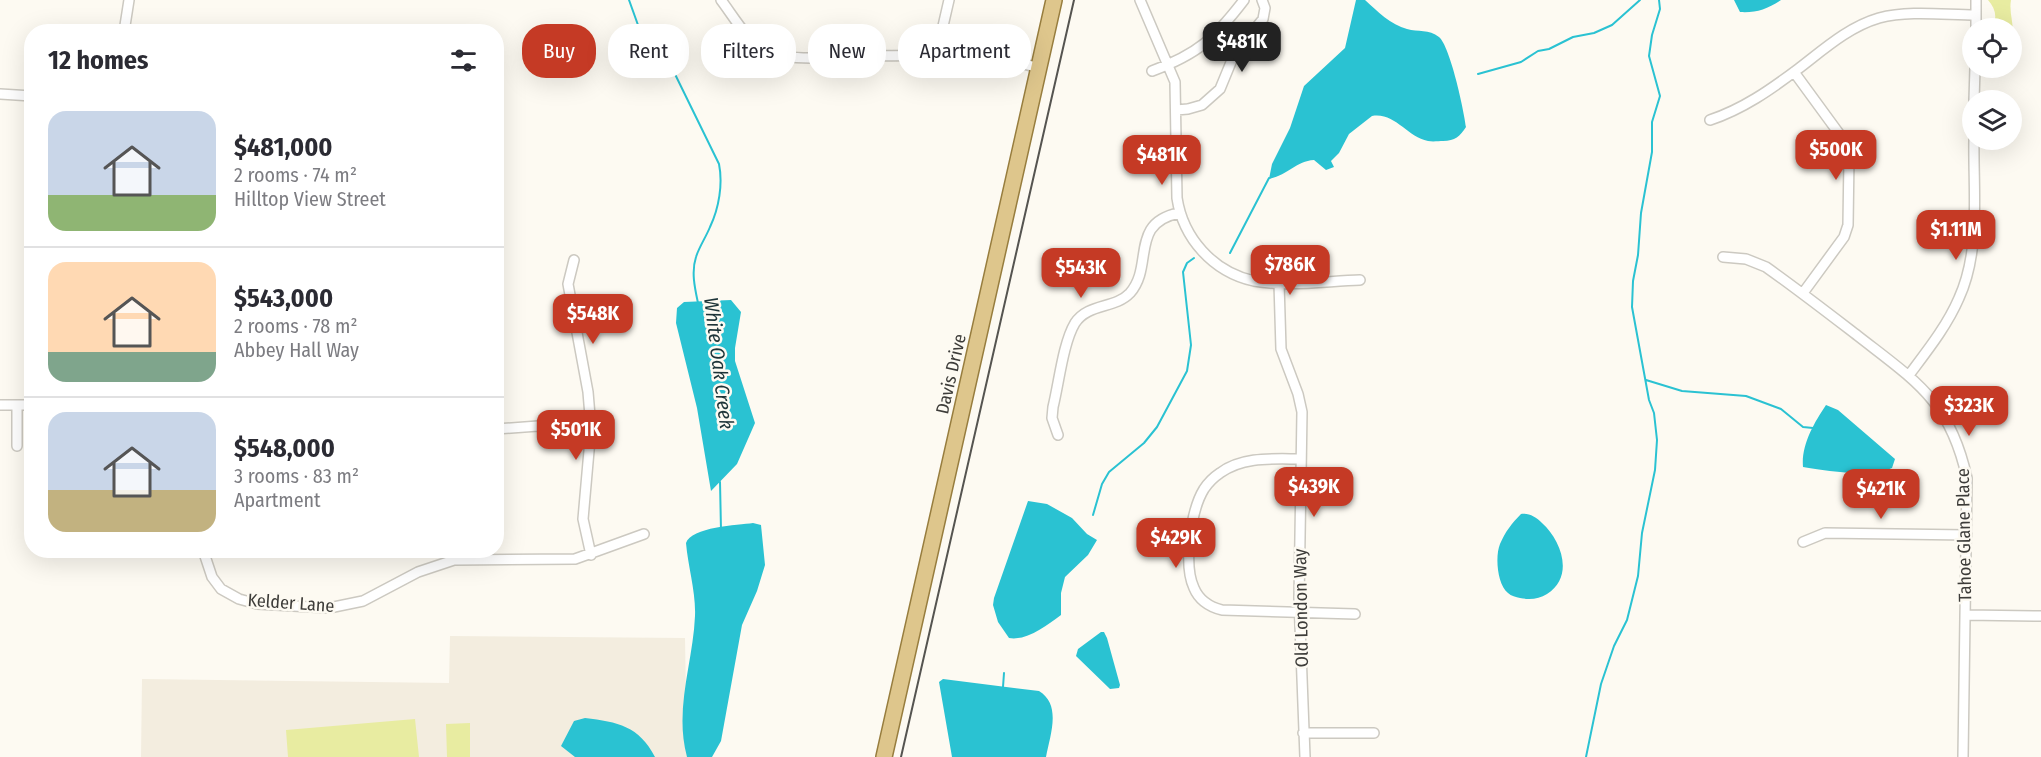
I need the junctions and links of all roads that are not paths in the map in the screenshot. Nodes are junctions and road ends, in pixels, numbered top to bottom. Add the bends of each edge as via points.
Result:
1 (129, 0) edge
2 (721, 0) edge
3 (949, 0) edge
4 (1054, 0) edge
5 (1140, 0) edge
6 (1244, 0) edge
7 (1262, 0) edge
8 (1976, 0) edge
9 (1976, 15) joint
10 (125, 24) edge
11 (943, 24) edge
12 (898, 56) edge
13 (1168, 65) junction
14 (1031, 66) edge
15 (1040, 68) junction
16 (1152, 71) dead end
17 (1794, 72) junction
18 (0, 94) edge
19 (24, 96) edge
20 (1176, 110) junction
21 (1710, 120) dead end
22 (1974, 150) edge
23 (1179, 213) junction
24 (1723, 257) dead end
25 (574, 260) dead end
26 (1360, 280) dead end
27 (1279, 283) junction
28 (1803, 293) junction
29 (1909, 375) junction
30 (0, 405) edge
31 (17, 405) junction
32 (24, 405) edge
33 (504, 428) edge
34 (591, 428) junction
35 (1058, 435) dead end
36 (17, 446) dead end
37 (1301, 459) junction
38 (644, 534) dead end
39 (1967, 535) junction
40 (1803, 542) dead end
41 (591, 555) junction
42 (504, 557) edge
43 (206, 558) edge
44 (448, 558) edge
45 (1299, 612) junction
46 (1355, 614) dead end
47 (1966, 615) junction
48 (2041, 616) edge
49 (1303, 733) junction
50 (1374, 733) dead end
51 (884, 757) edge
52 (1305, 757) edge
53 (1964, 757) edge

1 - 10 street
2 - 12 street via 758,46 771,54 806,58
3 - 11 street
4 - 15 main road, Davis Drive
5 - 13 street
6 - 13 street via 1215,36 1194,53
7 - 20 street via 1263,19 1234,55 1220,89 1202,105
8 - 9 street
9 - 17 street via 1907,14 1879,18 1847,32
13 - 16 street
13 - 20 street via 1175,82
14 - 15 street
15 - 51 main road, Davis Drive
17 - 21 street via 1745,106
17 - 28 street via 1843,139 1849,157 1846,231 1839,247
18 - 19 street
20 - 23 street
22 - 29 street via 1973,232 1966,280 1946,323
23 - 27 street via 1196,243 1215,263 1254,281
23 - 35 street via 1165,216 1153,227 1130,292 1116,302 1087,312 1074,325 1053,407
24 - 28 street, Tahoe Glane Place via 1756,262
25 - 34 street via 568,284
26 - 27 street
27 - 37 street, Old London Way via 1281,349 1302,412
28 - 29 street, Tahoe Glane Place
29 - 39 street, Tahoe Glane Place via 1933,400 1956,439 1966,478
30 - 31 street
31 - 32 street
31 - 36 street
33 - 34 street
34 - 41 street via 583,519
37 - 45 street, Old London Way
37 - 45 street via 1245,462 1213,478 1196,506 1190,553 1194,589 1213,608
38 - 41 street, Kelder Lane
39 - 40 street via 1825,532
39 - 47 street, Tahoe Glane Place
41 - 42 street, Kelder Lane via 566,560
43 - 44 street, Kelder Lane via 212,577 230,595 257,604 319,608 363,601
45 - 46 street
45 - 49 street, Old London Way
47 - 48 street
47 - 53 street, Tahoe Glane Place
49 - 50 street
49 - 52 street, Old London Way

